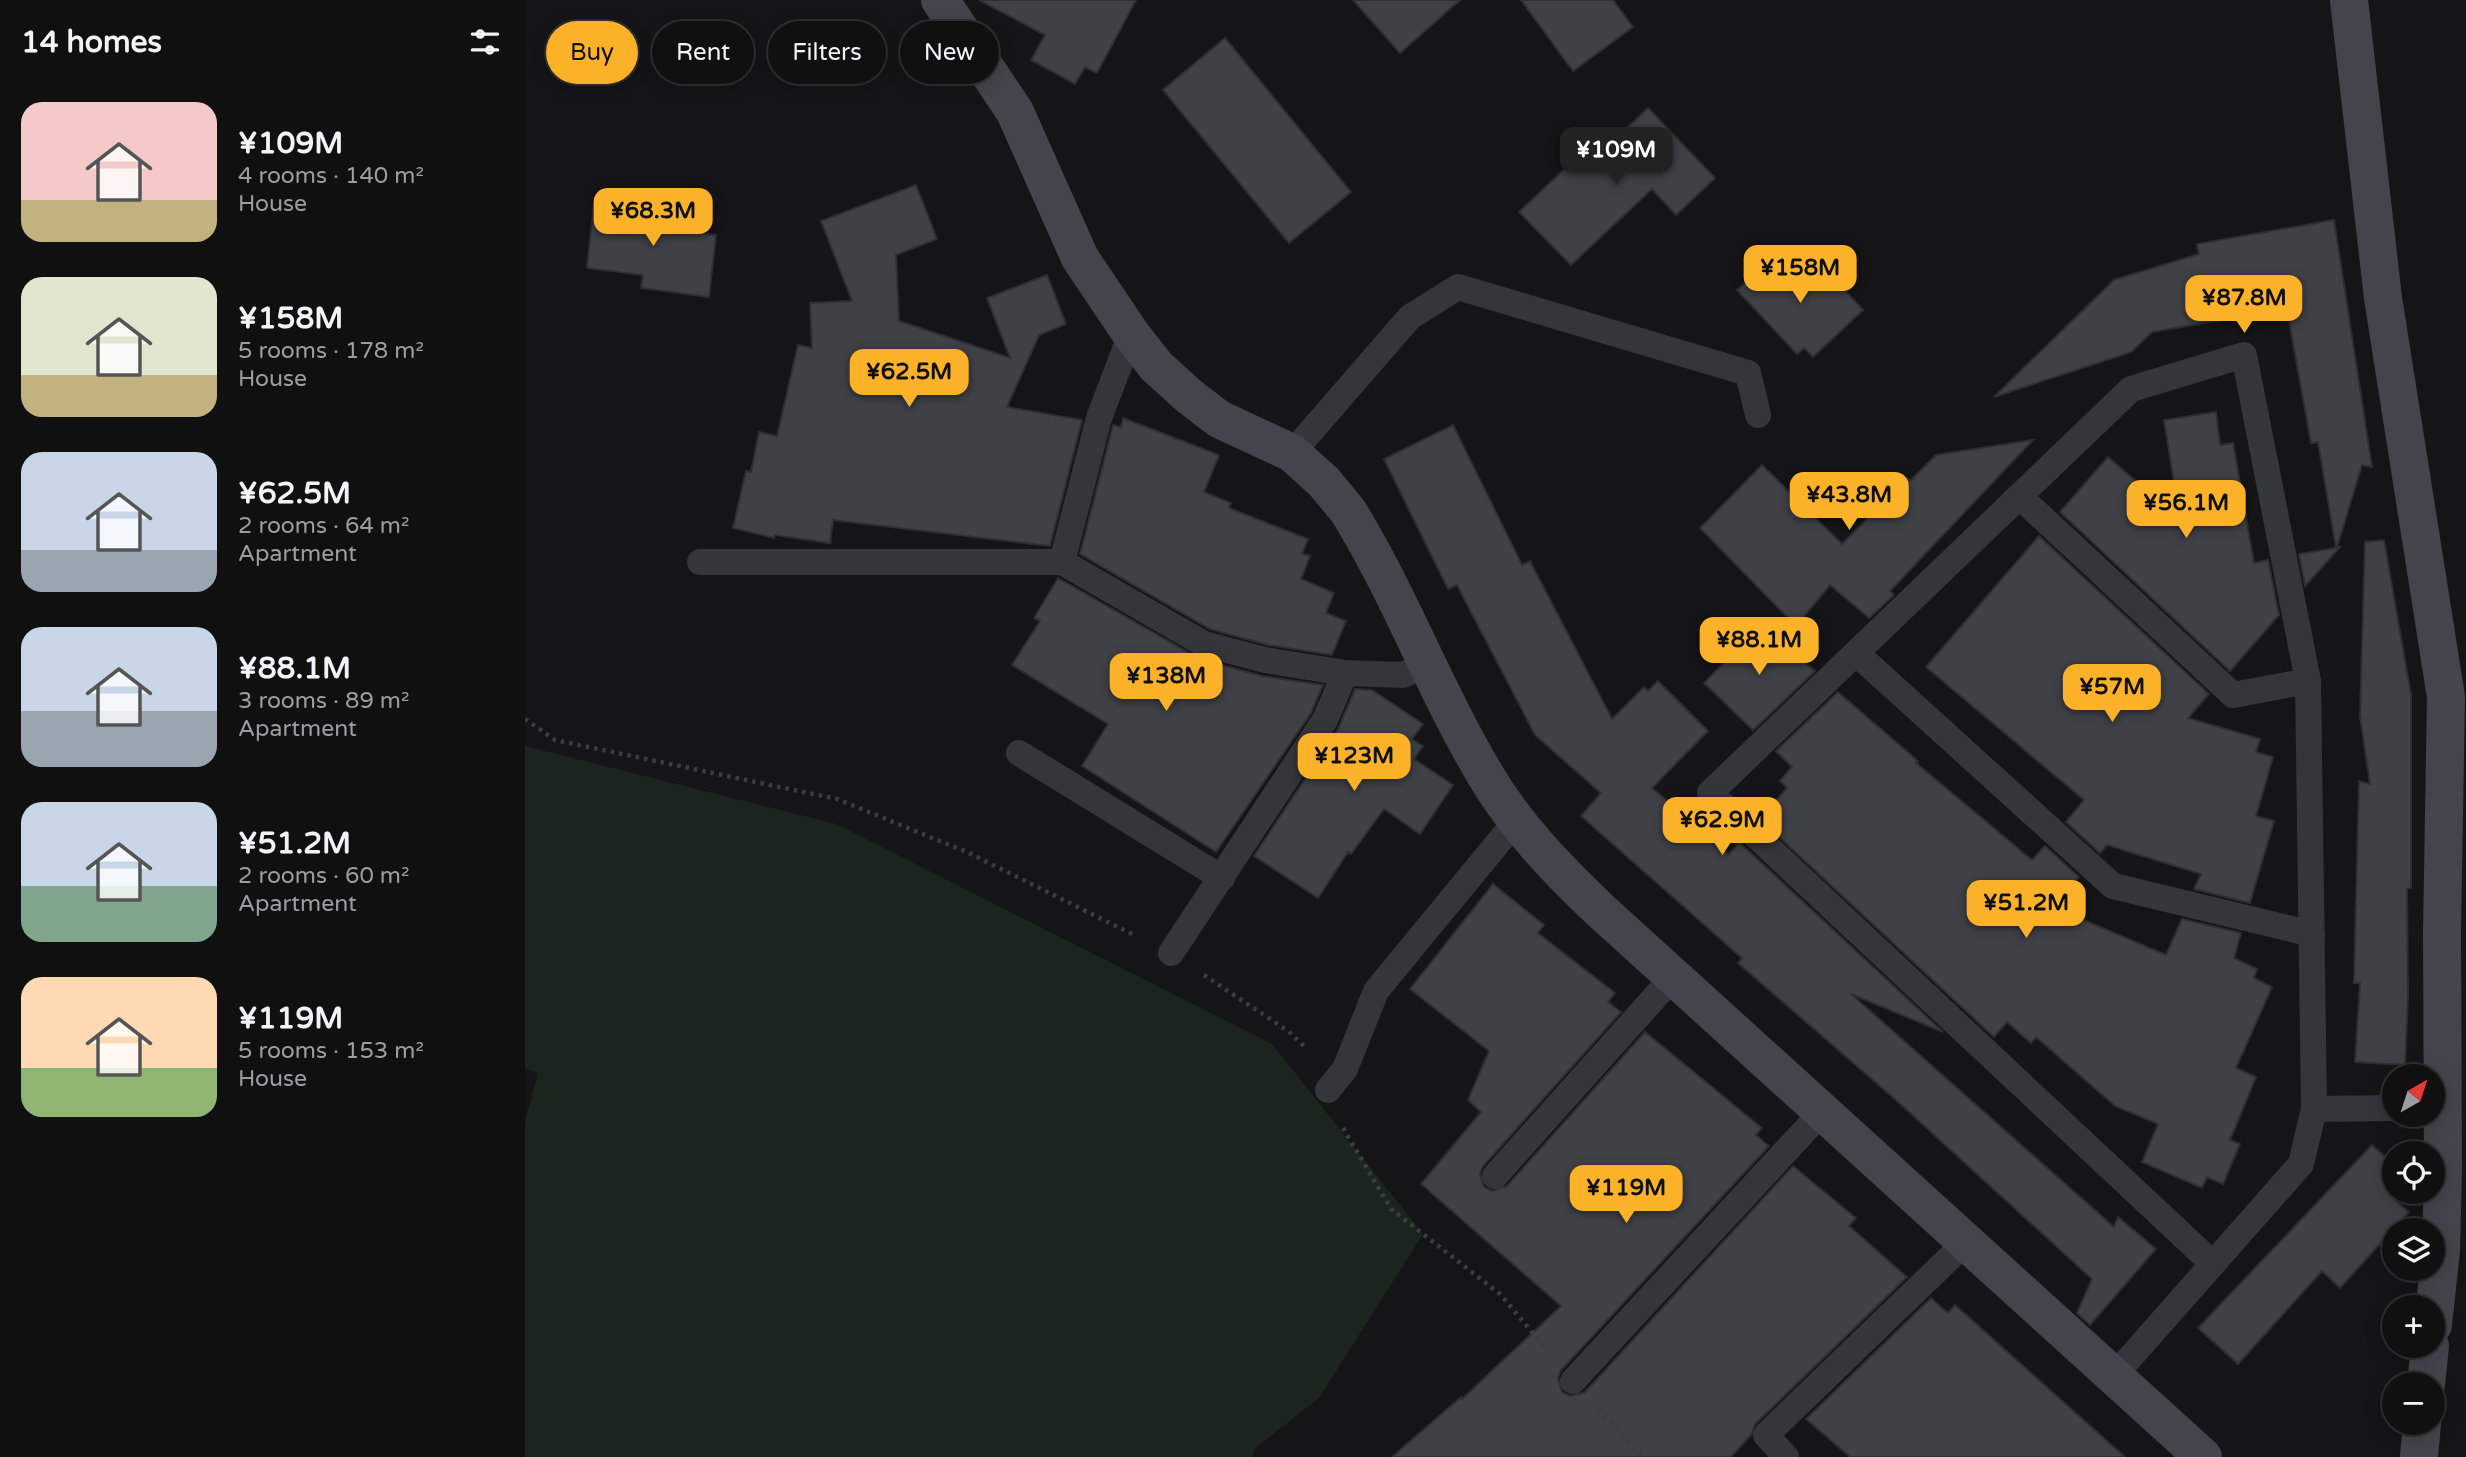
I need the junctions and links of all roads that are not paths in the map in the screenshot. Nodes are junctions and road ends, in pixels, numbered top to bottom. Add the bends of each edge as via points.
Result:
1 (940, 0) edge
2 (2349, 0) edge
3 (1131, 334) junction
4 (1758, 415) dead end
5 (1291, 453) junction
6 (2019, 496) junction
7 (700, 562) dead end
8 (1062, 562) junction
9 (1856, 653) junction
10 (1426, 665) junction
11 (1345, 673) junction
12 (2308, 681) junction
13 (1020, 753) dead end
14 (1516, 821) junction
15 (1222, 878) junction
16 (2312, 934) junction
17 (1171, 953) road end
18 (1673, 977) junction
19 (2439, 1064) edge
20 (1328, 1090) road end
21 (2382, 1108) edge
22 (2314, 1109) junction
23 (1823, 1110) junction
24 (2438, 1127) edge
25 (1495, 1176) dead end
26 (1965, 1243) junction
27 (2211, 1262) junction
28 (2436, 1295) edge
29 (2113, 1377) junction
30 (1573, 1381) road end
31 (2421, 1435) edge
32 (1786, 1457) edge
33 (2203, 1457) edge
34 (2419, 1457) edge

1 - 3 street via 1015,112 1080,258
2 - 19 street via 2382,298 2447,697
3 - 5 street via 1157,366 1219,419
3 - 8 lane via 1099,418
4 - 5 lane via 1748,373 1458,287 1409,317
5 - 10 street via 1324,482 1354,521
6 - 9 lane
6 - 12 lane via 2233,695
6 - 12 lane via 2131,389 2244,355
7 - 8 lane
8 - 11 lane via 1204,645
9 - 16 lane via 2113,886
9 - 27 lane via 1710,793
10 - 11 lane via 1403,675
10 - 14 street via 1487,778
11 - 15 lane via 1325,720
12 - 16 lane
13 - 15 lane
14 - 18 street via 1563,874
14 - 20 lane via 1376,991 1345,1069
15 - 17 lane
16 - 22 lane
18 - 23 street
18 - 25 lane
21 - 22 lane
22 - 27 lane via 2301,1164
23 - 26 street
23 - 30 lane
24 - 28 street via 2441,1250
26 - 29 street
26 - 32 lane via 1766,1435
27 - 29 lane
29 - 33 street
31 - 34 street

